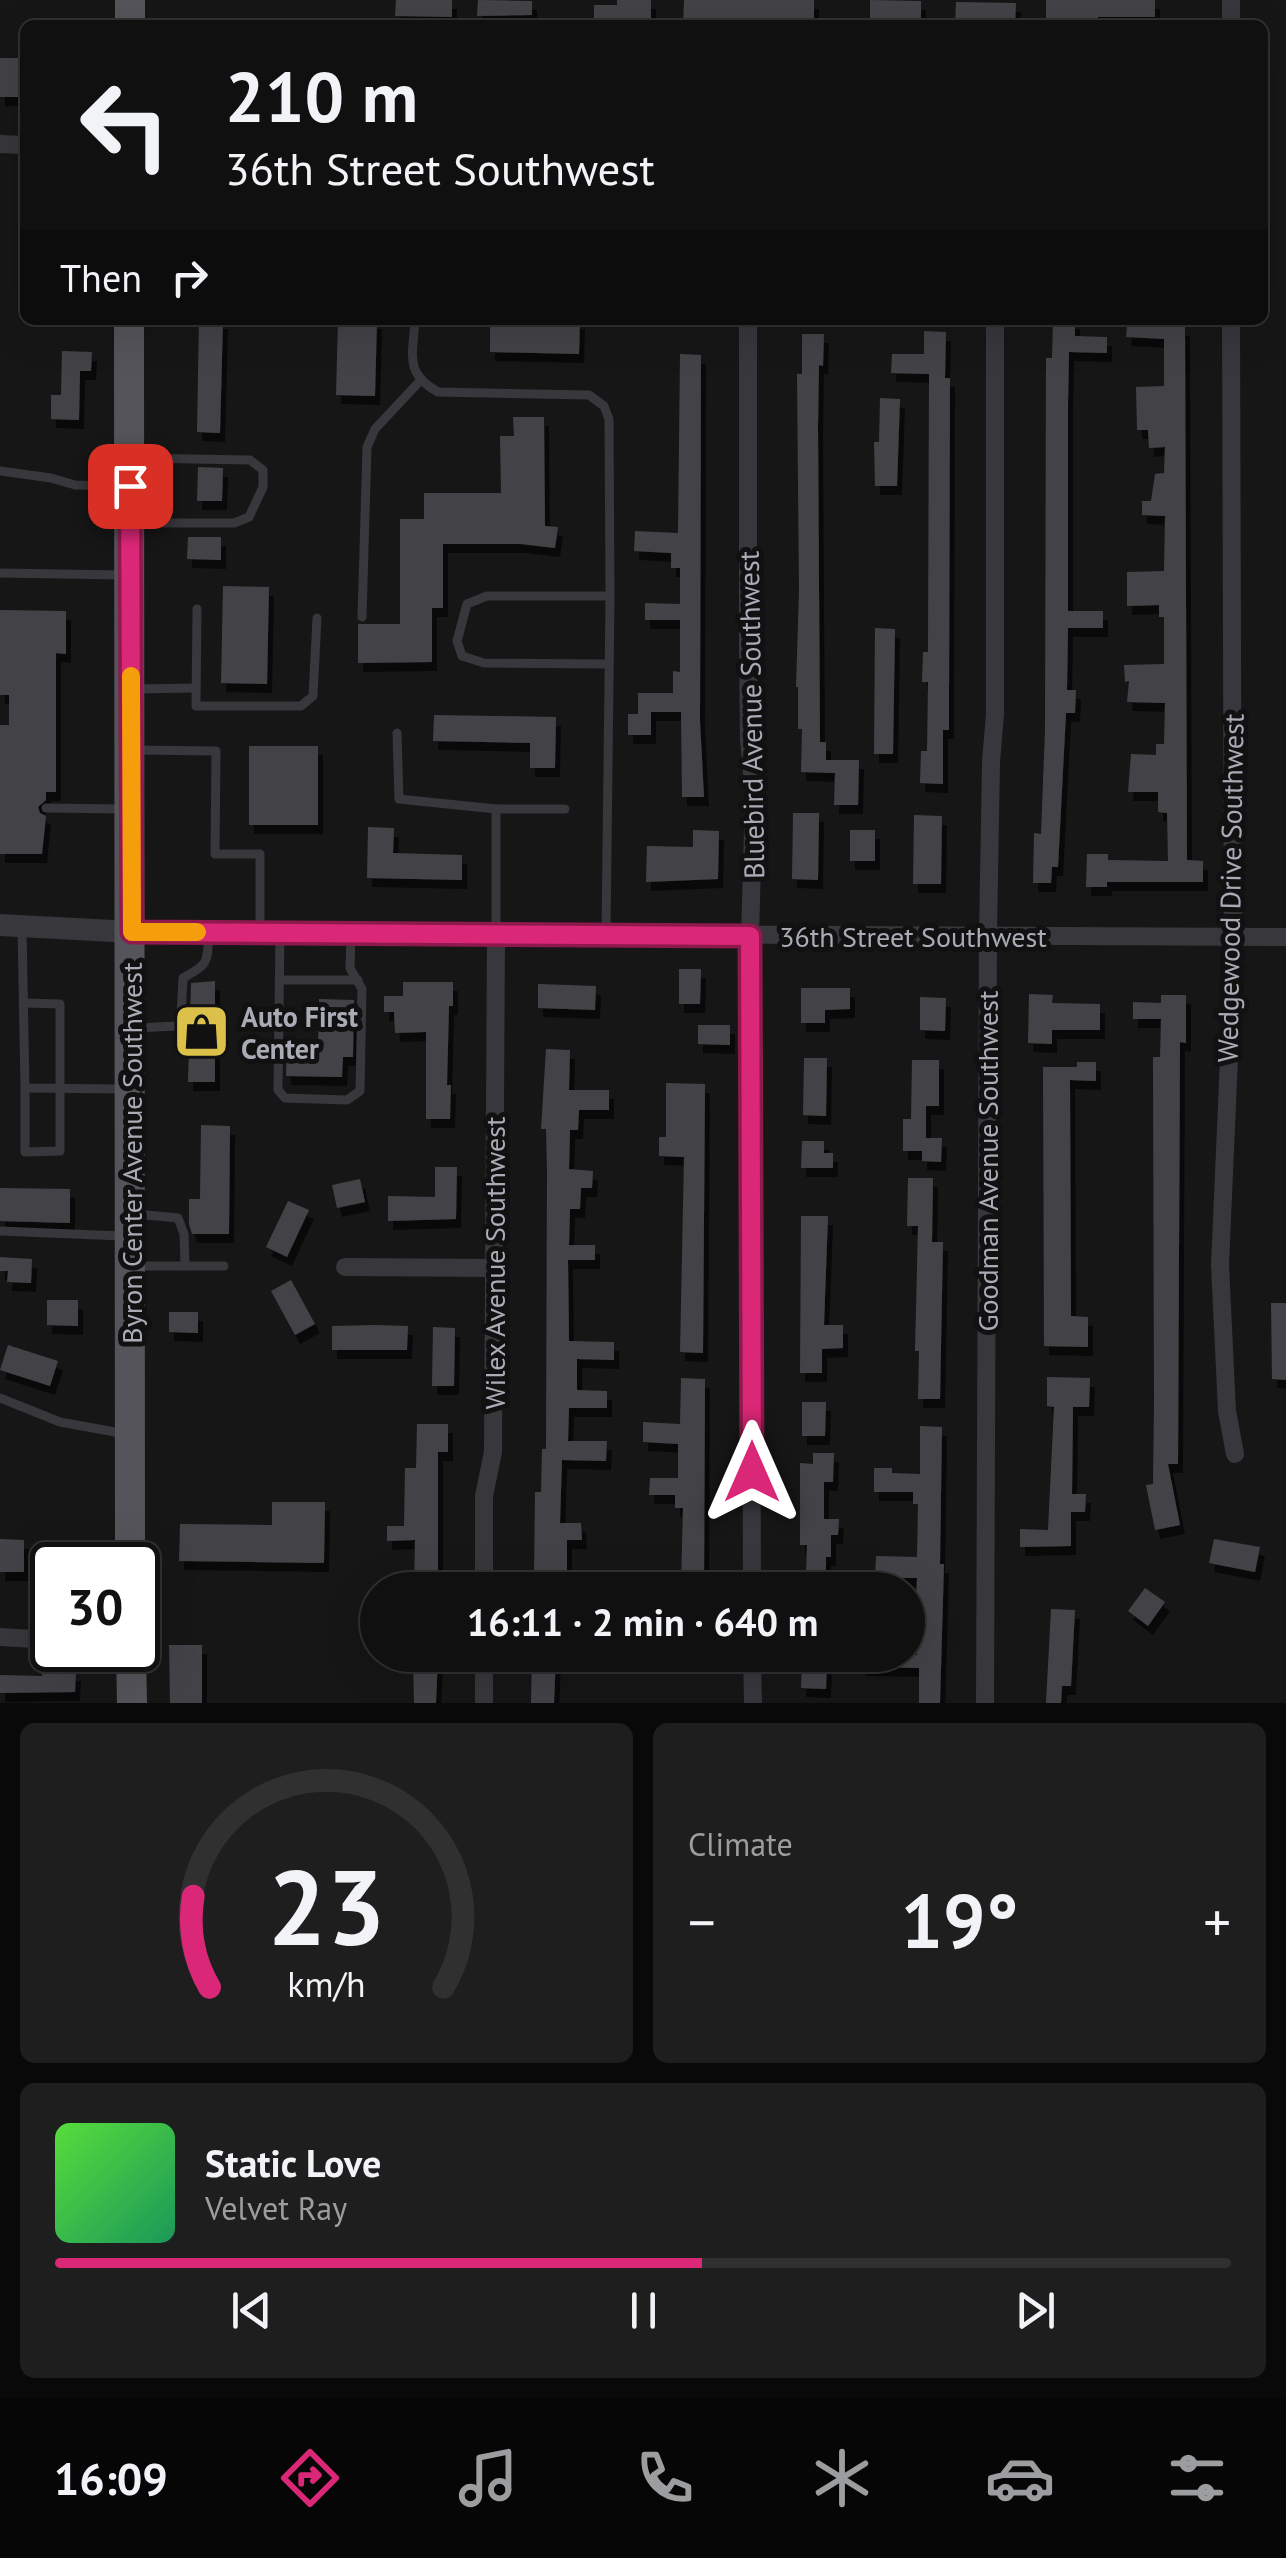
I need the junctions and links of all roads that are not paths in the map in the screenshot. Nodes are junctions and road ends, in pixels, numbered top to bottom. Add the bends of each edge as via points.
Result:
1 (129, 325) edge
2 (415, 325) edge
3 (748, 325) edge
4 (995, 325) edge
5 (1231, 325) edge
6 (420, 382) junction
7 (0, 471) edge
8 (130, 472) junction
9 (130, 523) junction
10 (0, 573) edge
11 (130, 575) junction
12 (610, 596) junction
13 (197, 609) dead end
14 (362, 617) dead end
15 (317, 618) dead end
16 (610, 664) junction
17 (196, 688) junction
18 (131, 689) junction
19 (397, 733) dead end
20 (131, 750) junction
21 (46, 808) dead end
22 (132, 809) junction
23 (496, 809) junction
24 (565, 809) dead end
25 (11, 926) edge
26 (132, 932) junction
27 (209, 932) junction
28 (260, 932) junction
29 (280, 933) junction
30 (351, 933) junction
31 (496, 934) junction
32 (606, 934) junction
33 (988, 934) junction
34 (750, 936) junction
35 (1232, 936) junction
36 (1286, 937) edge
37 (279, 980) junction
38 (358, 980) junction
39 (23, 1002) junction
40 (131, 1028) junction
41 (25, 1088) junction
42 (60, 1088) junction
43 (131, 1089) junction
44 (0, 1230) edge
45 (130, 1239) junction
46 (185, 1266) junction
47 (224, 1266) dead end
48 (345, 1266) dead end
49 (495, 1268) junction
50 (0, 1398) edge
51 (129, 1434) junction
52 (1235, 1454) dead end
53 (130, 1542) edge
54 (484, 1572) edge
55 (752, 1572) edge
56 (0, 1637) edge
57 (30, 1639) edge
58 (132, 1672) edge
59 (484, 1672) edge
60 (752, 1672) edge
61 (132, 1703) edge
62 (484, 1703) edge
63 (752, 1703) edge
64 (985, 1703) edge

1 - 8 main road, Byron Center Avenue Southwest
2 - 6 lane via 412,368
3 - 34 street, Bluebird Avenue Southwest
4 - 33 street, Goodman Avenue Southwest via 996,714
5 - 35 street, Wedgewood Drive Southwest
6 - 12 lane via 438,392 589,394 604,406 610,435
6 - 14 lane via 367,447
7 - 8 lane via 75,485
8 - 9 main road, Byron Center Avenue Southwest
8 - 9 lane via 250,460 263,470 249,517 234,523
9 - 11 main road, Byron Center Avenue Southwest
10 - 11 lane
11 - 18 main road, Byron Center Avenue Southwest
12 - 16 lane
12 - 16 lane via 487,596 467,604 458,641 462,656 484,662
13 - 17 lane
15 - 17 lane via 312,696 300,706 196,706
16 - 32 lane
17 - 18 lane
18 - 20 main road, Byron Center Avenue Southwest
19 - 23 lane via 399,799
20 - 22 main road, Byron Center Avenue Southwest
20 - 28 lane via 216,751 216,854 260,854
21 - 22 lane
22 - 26 main road, Byron Center Avenue Southwest
23 - 24 lane
23 - 31 lane
25 - 26 street, 36th Street Southwest
25 - 39 lane
26 - 27 street, 36th Street Southwest
26 - 40 main road, Byron Center Avenue Southwest
27 - 28 street, 36th Street Southwest
27 - 40 lane via 207,962 183,978 177,1026
28 - 29 street, 36th Street Southwest
29 - 30 street, 36th Street Southwest
29 - 37 lane
30 - 31 street, 36th Street Southwest
30 - 38 lane via 350,968
31 - 32 street, 36th Street Southwest
31 - 49 street, Wilex Avenue Southwest
32 - 34 street, 36th Street Southwest
33 - 34 street, 36th Street Southwest
33 - 35 street, 36th Street Southwest
33 - 64 street, Goodman Avenue Southwest
34 - 55 street, Bluebird Avenue Southwest
35 - 36 street, 36th Street Southwest
35 - 52 street, Wedgewood Drive Southwest via 1220,1265
37 - 38 lane
37 - 38 lane via 281,1096 348,1100 360,1091
39 - 41 lane
39 - 42 lane via 60,1004
40 - 43 main road, Byron Center Avenue Southwest
41 - 42 lane
41 - 42 lane via 25,1152 60,1151
42 - 43 lane
43 - 45 main road, Byron Center Avenue Southwest
44 - 45 lane
45 - 46 lane
45 - 46 lane via 178,1218
45 - 51 main road, Byron Center Avenue Southwest
46 - 47 lane
48 - 49 street
49 - 54 street, Wilex Avenue Southwest
50 - 51 lane via 60,1422
51 - 53 main road, Byron Center Avenue Southwest
56 - 57 street
58 - 61 main road
59 - 62 street
60 - 63 street

